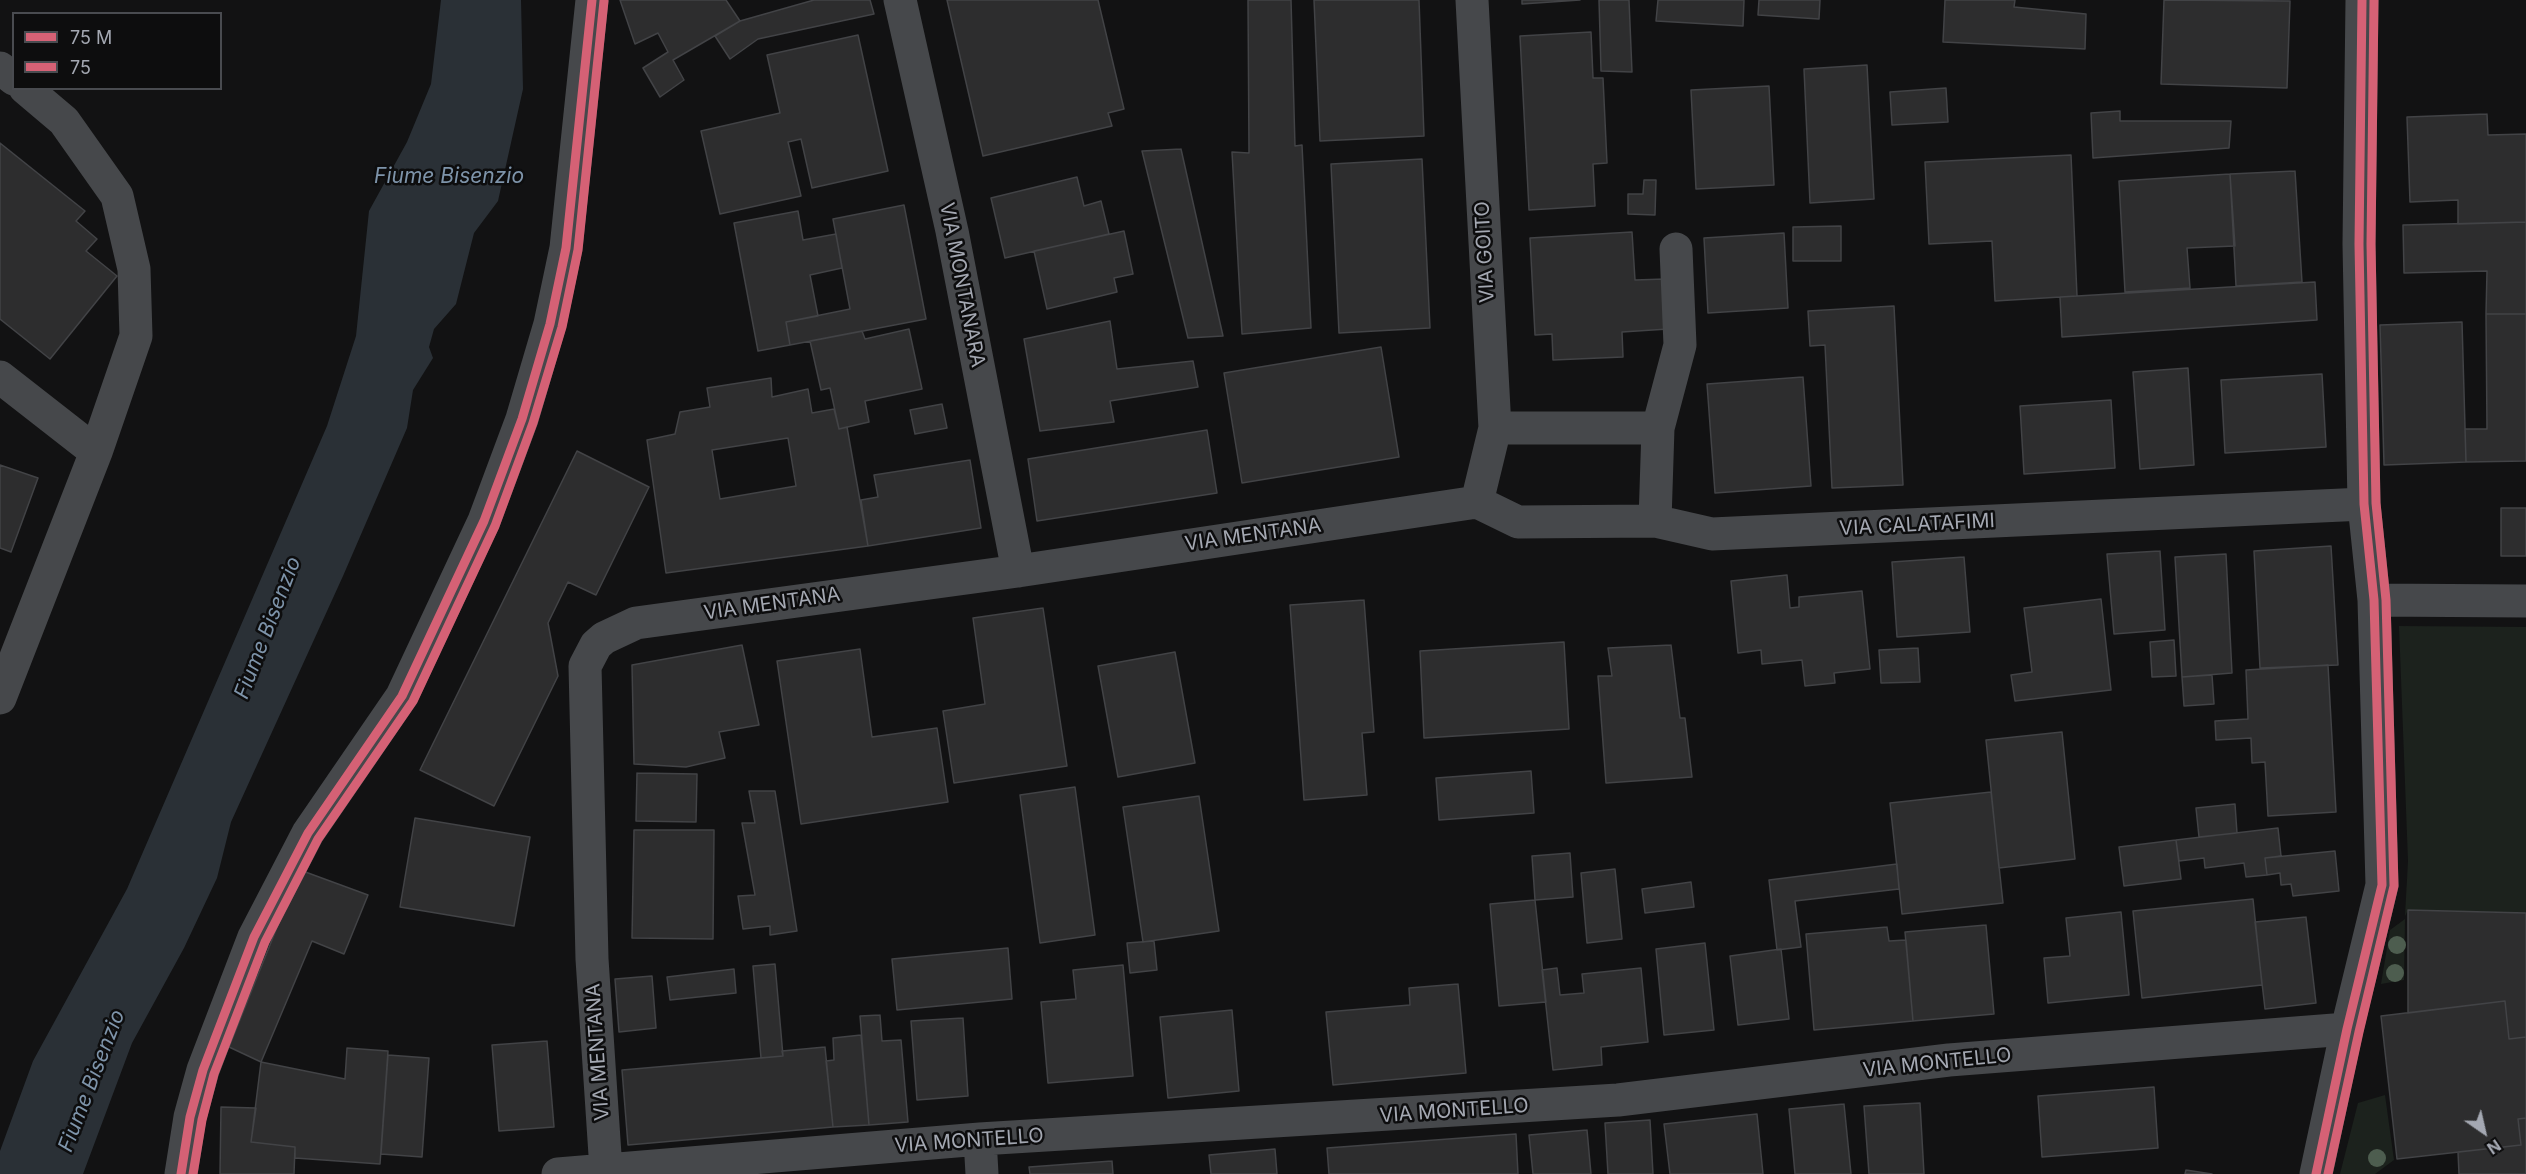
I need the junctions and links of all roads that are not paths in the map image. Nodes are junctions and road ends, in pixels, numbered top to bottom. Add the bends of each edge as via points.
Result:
1 (592, 0) edge
2 (900, 0) edge
3 (1472, 0) edge
4 (2362, 0) edge
5 (0, 68) edge
6 (12, 77) edge
7 (27, 90) edge
8 (1676, 249) dead end
9 (0, 377) edge
10 (1495, 428) junction
11 (1658, 428) junction
12 (96, 452) junction
13 (1477, 502) junction
14 (2364, 504) junction
15 (1655, 521) junction
16 (1018, 571) junction
17 (2373, 600) junction
18 (2526, 601) edge
19 (0, 698) edge
20 (2347, 1029) junction
21 (980, 1139) junction
22 (607, 1172) edge
23 (181, 1174) edge
24 (558, 1174) edge
25 (982, 1174) edge
26 (2316, 1174) edge

1 - 23 street via 566,248 550,324 522,419 484,521 402,696 308,833 254,937 203,1070
2 - 16 street, VIA MONTANARA via 952,231
3 - 10 street, VIA GOITO
4 - 14 street via 2359,244
5 - 6 street
7 - 12 street via 64,121 117,196 134,269 136,336
8 - 11 street via 1680,345
9 - 12 street
10 - 11 street
10 - 13 street, VIA GOITO
11 - 15 street
12 - 19 street
13 - 15 street, VIA CALATAFIMI via 1518,522
13 - 16 street, VIA MENTANA
14 - 15 street, VIA CALATAFIMI via 1712,534
14 - 17 street
16 - 22 street, VIA MENTANA via 636,623 596,645 585,666 592,959
17 - 18 street
17 - 20 street via 2382,885
20 - 21 street, VIA MONTELLO via 1949,1060 1618,1100
20 - 26 street
21 - 22 street, VIA MONTELLO
21 - 25 street
22 - 24 street, VIA MONTELLO

